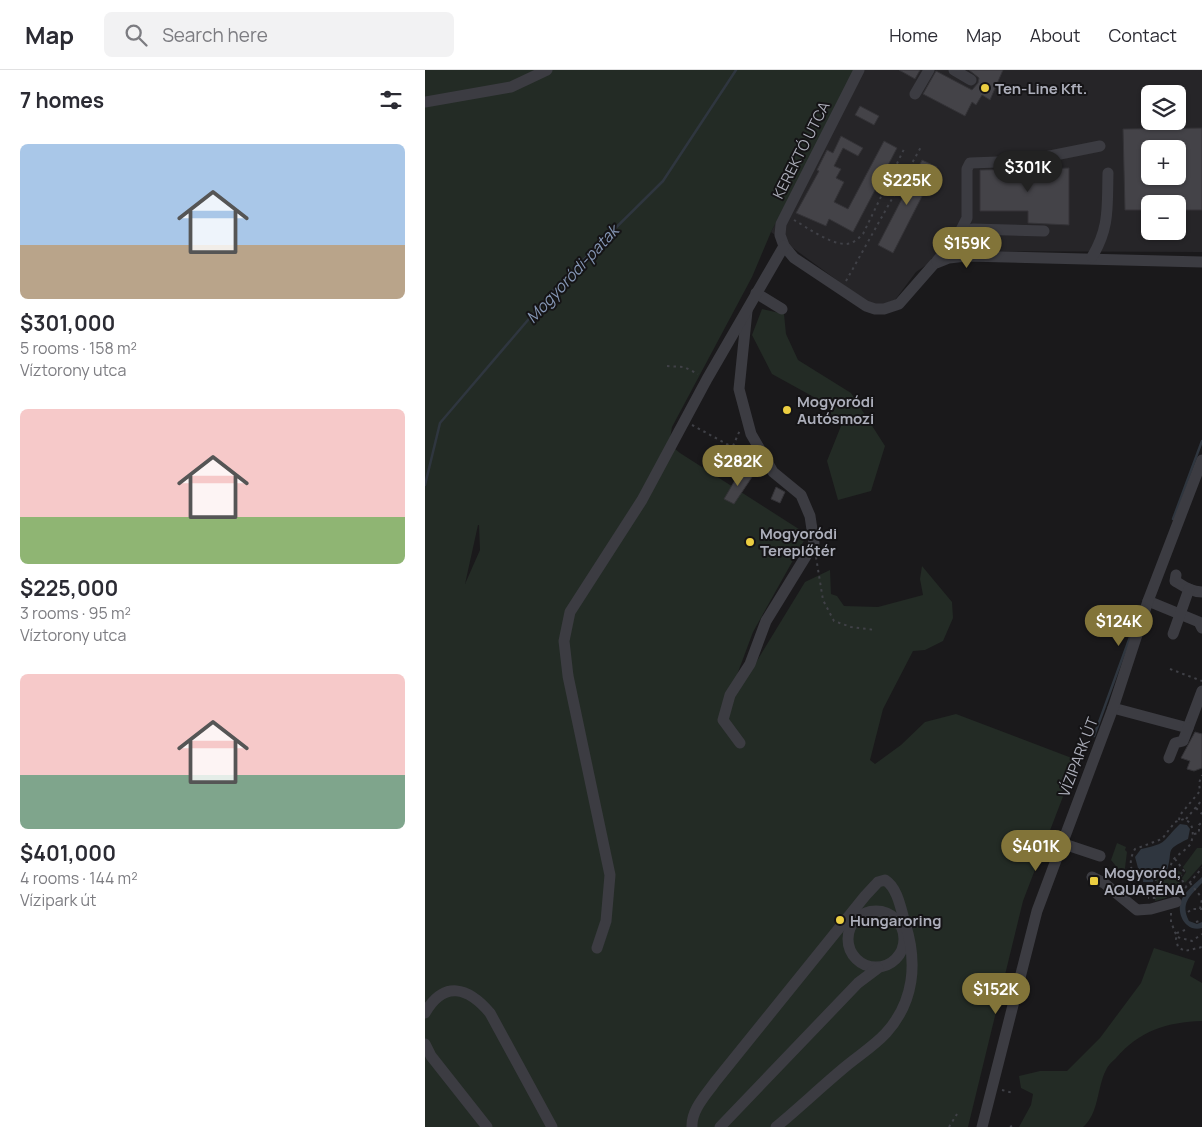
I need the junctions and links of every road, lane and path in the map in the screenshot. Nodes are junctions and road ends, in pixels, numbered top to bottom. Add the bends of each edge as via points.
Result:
1 (547, 70) edge
2 (859, 70) edge
3 (929, 70) edge
4 (954, 70) edge
5 (971, 80) dead end
6 (915, 94) dead end
7 (425, 102) edge
8 (1100, 146) dead end
9 (905, 147) dead end
10 (921, 147) dead end
11 (1108, 173) dead end
12 (785, 215) junction
13 (1044, 231) dead end
14 (959, 234) junction
15 (784, 246) junction
16 (1092, 257) junction
17 (1202, 262) edge
18 (935, 264) junction
19 (841, 289) junction
20 (756, 293) junction
21 (747, 309) junction
22 (782, 310) dead end
23 (667, 366) dead end
24 (707, 379) junction
25 (686, 418) junction
26 (1202, 460) edge
27 (757, 462) dead end
28 (814, 542) junction
29 (1175, 575) dead end
30 (1189, 590) junction
31 (1202, 592) edge
32 (1148, 601) junction
33 (1180, 614) junction
34 (1201, 623) edge
35 (875, 630) dead end
36 (1173, 634) dead end
37 (1170, 669) dead end
38 (1202, 681) edge
39 (1202, 691) edge
40 (1113, 708) junction
41 (1187, 728) junction
42 (739, 743) dead end
43 (1169, 758) dead end
44 (1202, 776) edge
45 (1202, 800) edge
46 (1196, 808) junction
47 (1202, 814) edge
48 (1179, 820) junction
49 (1186, 820) junction
50 (1202, 822) edge
51 (1193, 834) junction
52 (1061, 843) junction
53 (1100, 856) dead end
54 (1175, 859) junction
55 (1202, 868) edge
56 (1092, 877) dead end
57 (1141, 878) dead end
58 (1190, 884) junction
59 (1186, 886) junction
60 (1155, 898) dead end
61 (1202, 899) edge
62 (1176, 902) junction
63 (1201, 910) edge
64 (1188, 912) dead end
65 (1202, 920) edge
66 (1196, 922) dead end
67 (1185, 930) dead end
68 (1202, 934) edge
69 (1177, 936) junction
70 (1202, 947) edge
71 (597, 948) dead end
72 (878, 968) junction
73 (425, 1013) edge
74 (425, 1044) edge
75 (957, 1114) dead end
76 (487, 1127) edge
77 (552, 1127) edge
78 (692, 1127) edge
79 (720, 1127) edge
80 (776, 1127) edge
81 (949, 1127) edge
82 (982, 1127) edge

1 - 7 street via 511,87
2 - 12 street, KEREKTÓ UTCA
3 - 6 street
4 - 5 street
8 - 14 street via 1025,162 971,163 967,169 967,218
9 - 12 path via 863,234 854,242 845,244
10 - 19 path
11 - 16 street via 1106,226
12 - 15 street, KEREKTÓ UTCA via 780,235
13 - 14 street via 973,229
14 - 18 street
15 - 19 street via 794,258
15 - 20 street
16 - 17 street
16 - 18 street via 966,256
18 - 19 street via 899,304 891,308 866,306
20 - 21 street
20 - 22 street
21 - 24 street
21 - 28 street via 739,389 751,434 773,472 801,495 811,516
23 - 24 path via 685,367
24 - 25 street
25 - 27 path via 693,426
25 - 71 street via 642,500 570,612 563,641 610,876 606,921
26 - 32 street, VÍZIPARK ÚT
28 - 35 path via 823,600 834,620 851,627
28 - 42 street via 766,620 750,664 730,695 723,720
29 - 30 street via 1175,580
30 - 31 street
30 - 33 street
32 - 33 street
32 - 40 street, VÍZIPARK ÚT
33 - 34 street
33 - 36 street
37 - 38 path
39 - 41 street
40 - 41 street
40 - 52 street, VÍZIPARK ÚT
41 - 43 street via 1183,741 1175,743
44 - 48 path via 1200,791
45 - 46 path
46 - 47 path
46 - 49 path
48 - 49 path
48 - 57 path via 1162,839 1135,849 1131,866 1135,876
49 - 51 path via 1191,824
50 - 51 path via 1199,833
51 - 54 path via 1188,849
52 - 53 street
52 - 82 street, VÍZIPARK ÚT via 1037,911
54 - 59 path via 1184,871 1180,877
54 - 60 path via 1170,873 1156,877
55 - 58 path
56 - 62 street via 1137,910
58 - 59 path
58 - 61 path
59 - 62 path
61 - 63 path
62 - 69 path via 1171,922
63 - 64 path via 1195,908
65 - 66 path
67 - 69 path
68 - 69 path via 1192,941
69 - 70 path via 1176,943 1181,949
72 - 72 street via 895,960 904,944 904,935 901,926 888,913 869,911 853,921 847,939 853,957 860,963
72 - 79 street via 858,983
73 - 77 street via 437,996 449,992 460,990 479,999 490,1013
74 - 76 street
75 - 81 path
78 - 80 street via 691,1120 696,1110 715,1082 865,896 878,882 885,880 897,897 913,963 905,1008 885,1035

